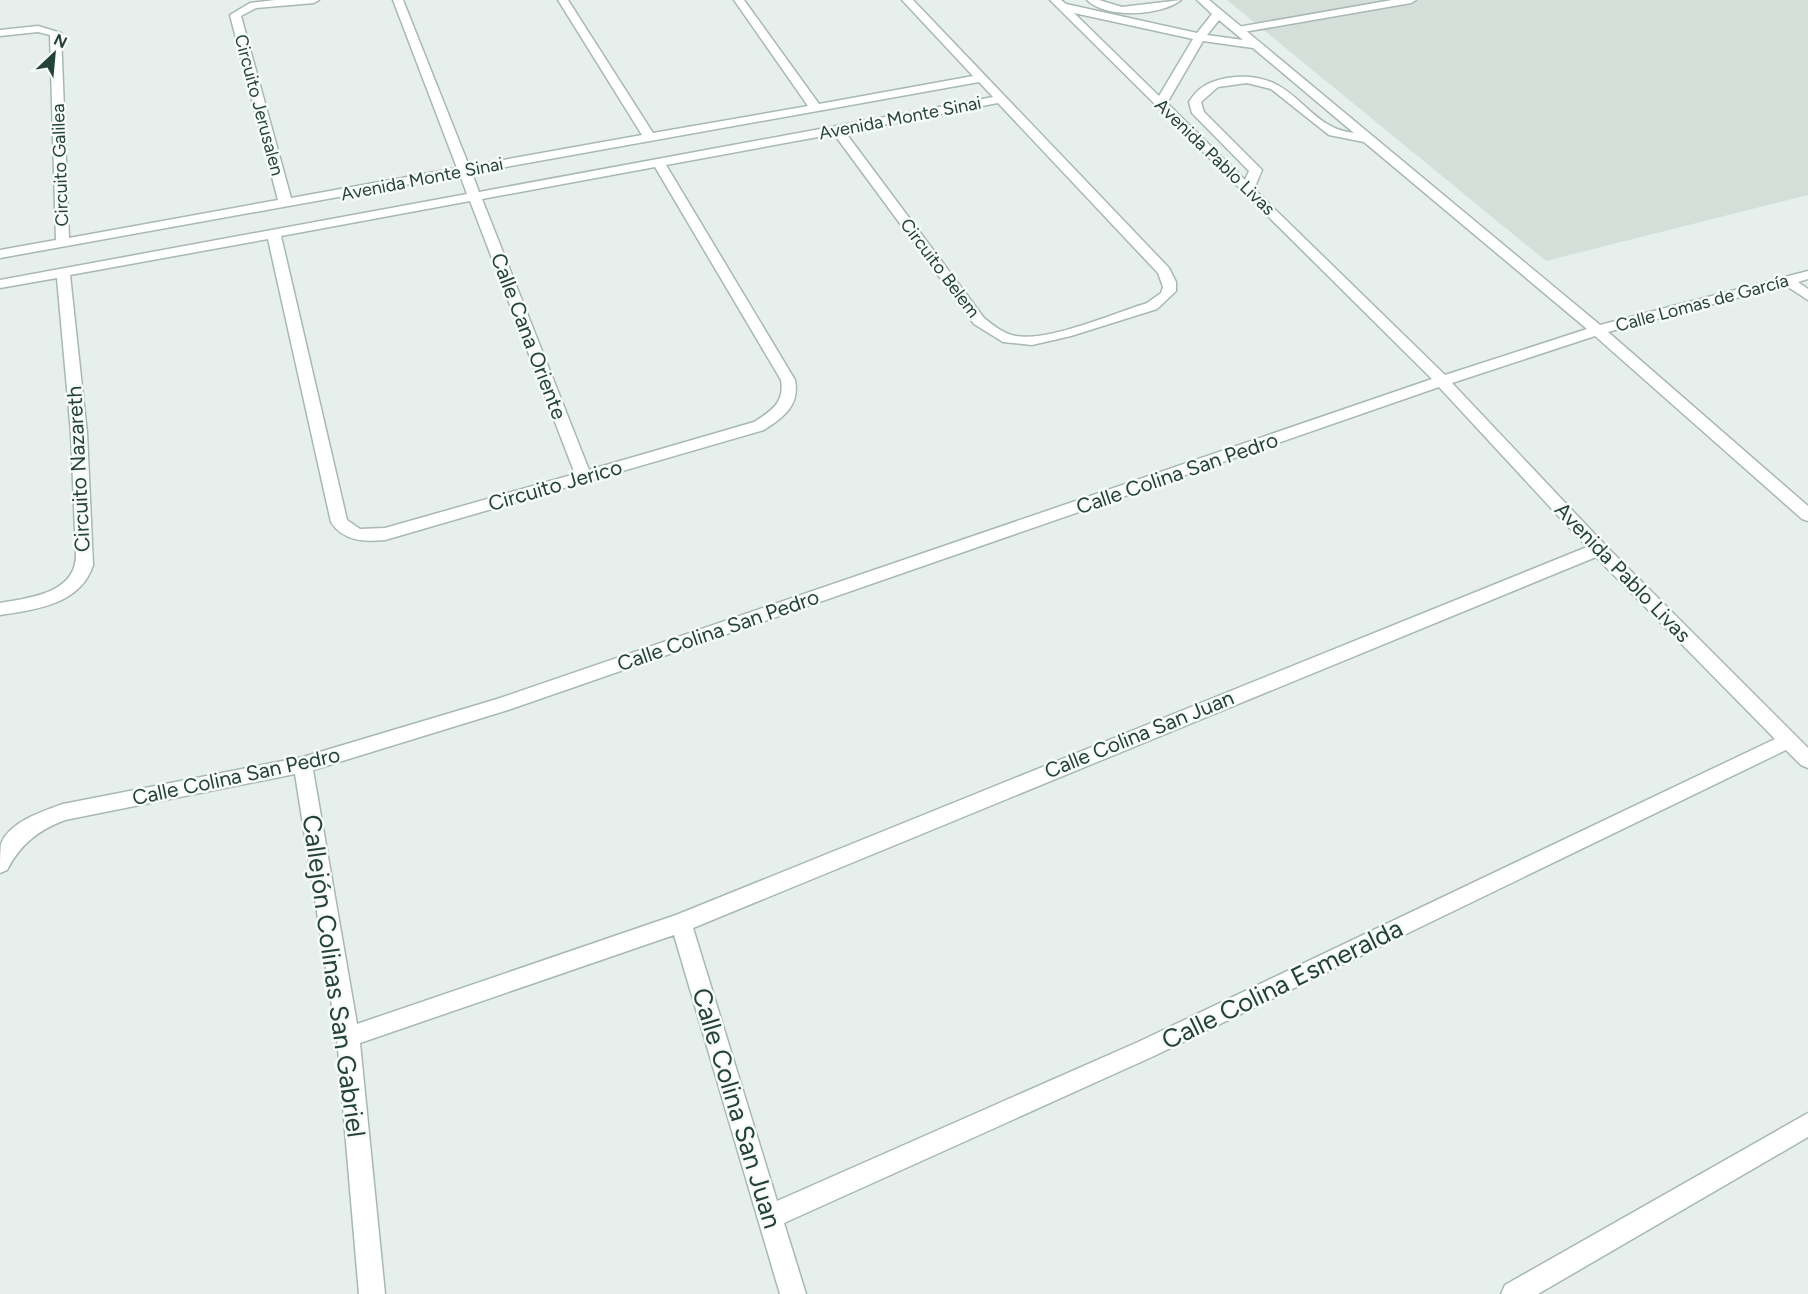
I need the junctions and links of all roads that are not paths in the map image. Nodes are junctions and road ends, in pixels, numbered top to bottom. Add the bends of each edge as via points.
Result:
1 (314, 0) edge
2 (398, 0) edge
3 (563, 0) edge
4 (739, 0) edge
5 (907, 0) edge
6 (1092, 0) edge
7 (1176, 0) edge
8 (1202, 0) edge
9 (1411, 0) edge
10 (1059, 4) edge
11 (1218, 13) junction
12 (1238, 30) junction
13 (0, 33) edge
14 (1199, 37) junction
15 (1256, 45) junction
16 (983, 78) junction
17 (1002, 99) junction
18 (1161, 103) junction
19 (816, 108) junction
20 (837, 130) junction
21 (650, 138) junction
22 (1367, 139) junction
23 (659, 163) junction
24 (462, 170) junction
25 (1248, 189) junction
26 (475, 196) junction
27 (286, 204) junction
28 (273, 232) junction
29 (63, 244) junction
30 (0, 254) edge
31 (63, 273) junction
32 (1808, 275) edge
33 (1787, 280) junction
34 (0, 284) edge
35 (1808, 296) edge
36 (1597, 330) junction
37 (1442, 381) junction
38 (584, 476) junction
39 (1808, 515) edge
40 (1599, 549) junction
41 (0, 609) edge
42 (1788, 741) junction
43 (1808, 760) edge
44 (303, 765) junction
45 (0, 864) edge
46 (681, 923) junction
47 (348, 1037) junction
48 (1808, 1124) edge
49 (770, 1217) junction
50 (372, 1294) edge
51 (793, 1294) edge
52 (1514, 1294) edge

1 - 27 street, Circuito Jerusalen via 255,5 235,15
2 - 24 street, Calle Cana Oriente
3 - 21 street
4 - 19 street
5 - 16 street
6 - 7 street via 1115,10
8 - 11 street
9 - 12 street
10 - 14 street
10 - 18 street, Avenida Pablo Livas
11 - 12 street
11 - 14 street
12 - 15 street
13 - 29 street, Circuito Galilea via 38,29 55,33
14 - 15 street
14 - 18 street
15 - 22 street
16 - 17 street, Avenida Monte Sinai
16 - 19 street, Avenida Monte Sinai
17 - 20 street, Avenida Monte Sinai
17 - 20 street, Circuito Belem via 1164,271 1171,282 1171,291 1164,299 1042,339 1023,341 992,333 979,321
18 - 25 street, Avenida Pablo Livas
19 - 21 street, Avenida Monte Sinai
20 - 23 street, Avenida Monte Sinai
21 - 24 street, Avenida Monte Sinai
22 - 25 street via 1334,133 1272,83 1238,79 1212,85 1199,93 1195,102 1198,113 1256,170
22 - 36 street
23 - 26 street, Avenida Monte Sinai
23 - 38 street, Circuito Jerico via 792,392 782,409 759,426
24 - 26 street, Calle Cana Oriente
24 - 27 street, Avenida Monte Sinai
25 - 37 street, Avenida Pablo Livas
26 - 28 street, Avenida Monte Sinai
26 - 38 street, Calle Cana Oriente
27 - 29 street, Avenida Monte Sinai
28 - 31 street, Avenida Monte Sinai
28 - 38 street, Circuito Jerico via 339,522 348,532 362,536 385,534
29 - 30 street, Avenida Monte Sinai
31 - 34 street, Avenida Monte Sinai
31 - 41 street, Circuito Nazareth via 83,502 83,569 62,593
32 - 33 street, Calle Lomas de García
33 - 35 street
33 - 36 street, Calle Lomas de García
36 - 37 street, Calle Lomas de García
36 - 39 street
37 - 40 street, Avenida Pablo Livas
37 - 44 street, Calle Colina San Pedro via 501,705
40 - 42 street, Avenida Pablo Livas
40 - 46 street, Calle Colina San Juan
42 - 43 street, Avenida Pablo Livas
42 - 49 street, Calle Colina Esmeralda via 1146,1049
44 - 45 street, Calle Colina San Pedro via 63,812 35,822 17,836
44 - 47 street, Callejón Colinas San Gabriel
46 - 47 street, Calle Colina San Juan
46 - 49 street, Calle Colina San Juan
47 - 50 street, Callejón Colinas San Gabriel
48 - 52 street
49 - 51 street, Calle Colina San Juan

